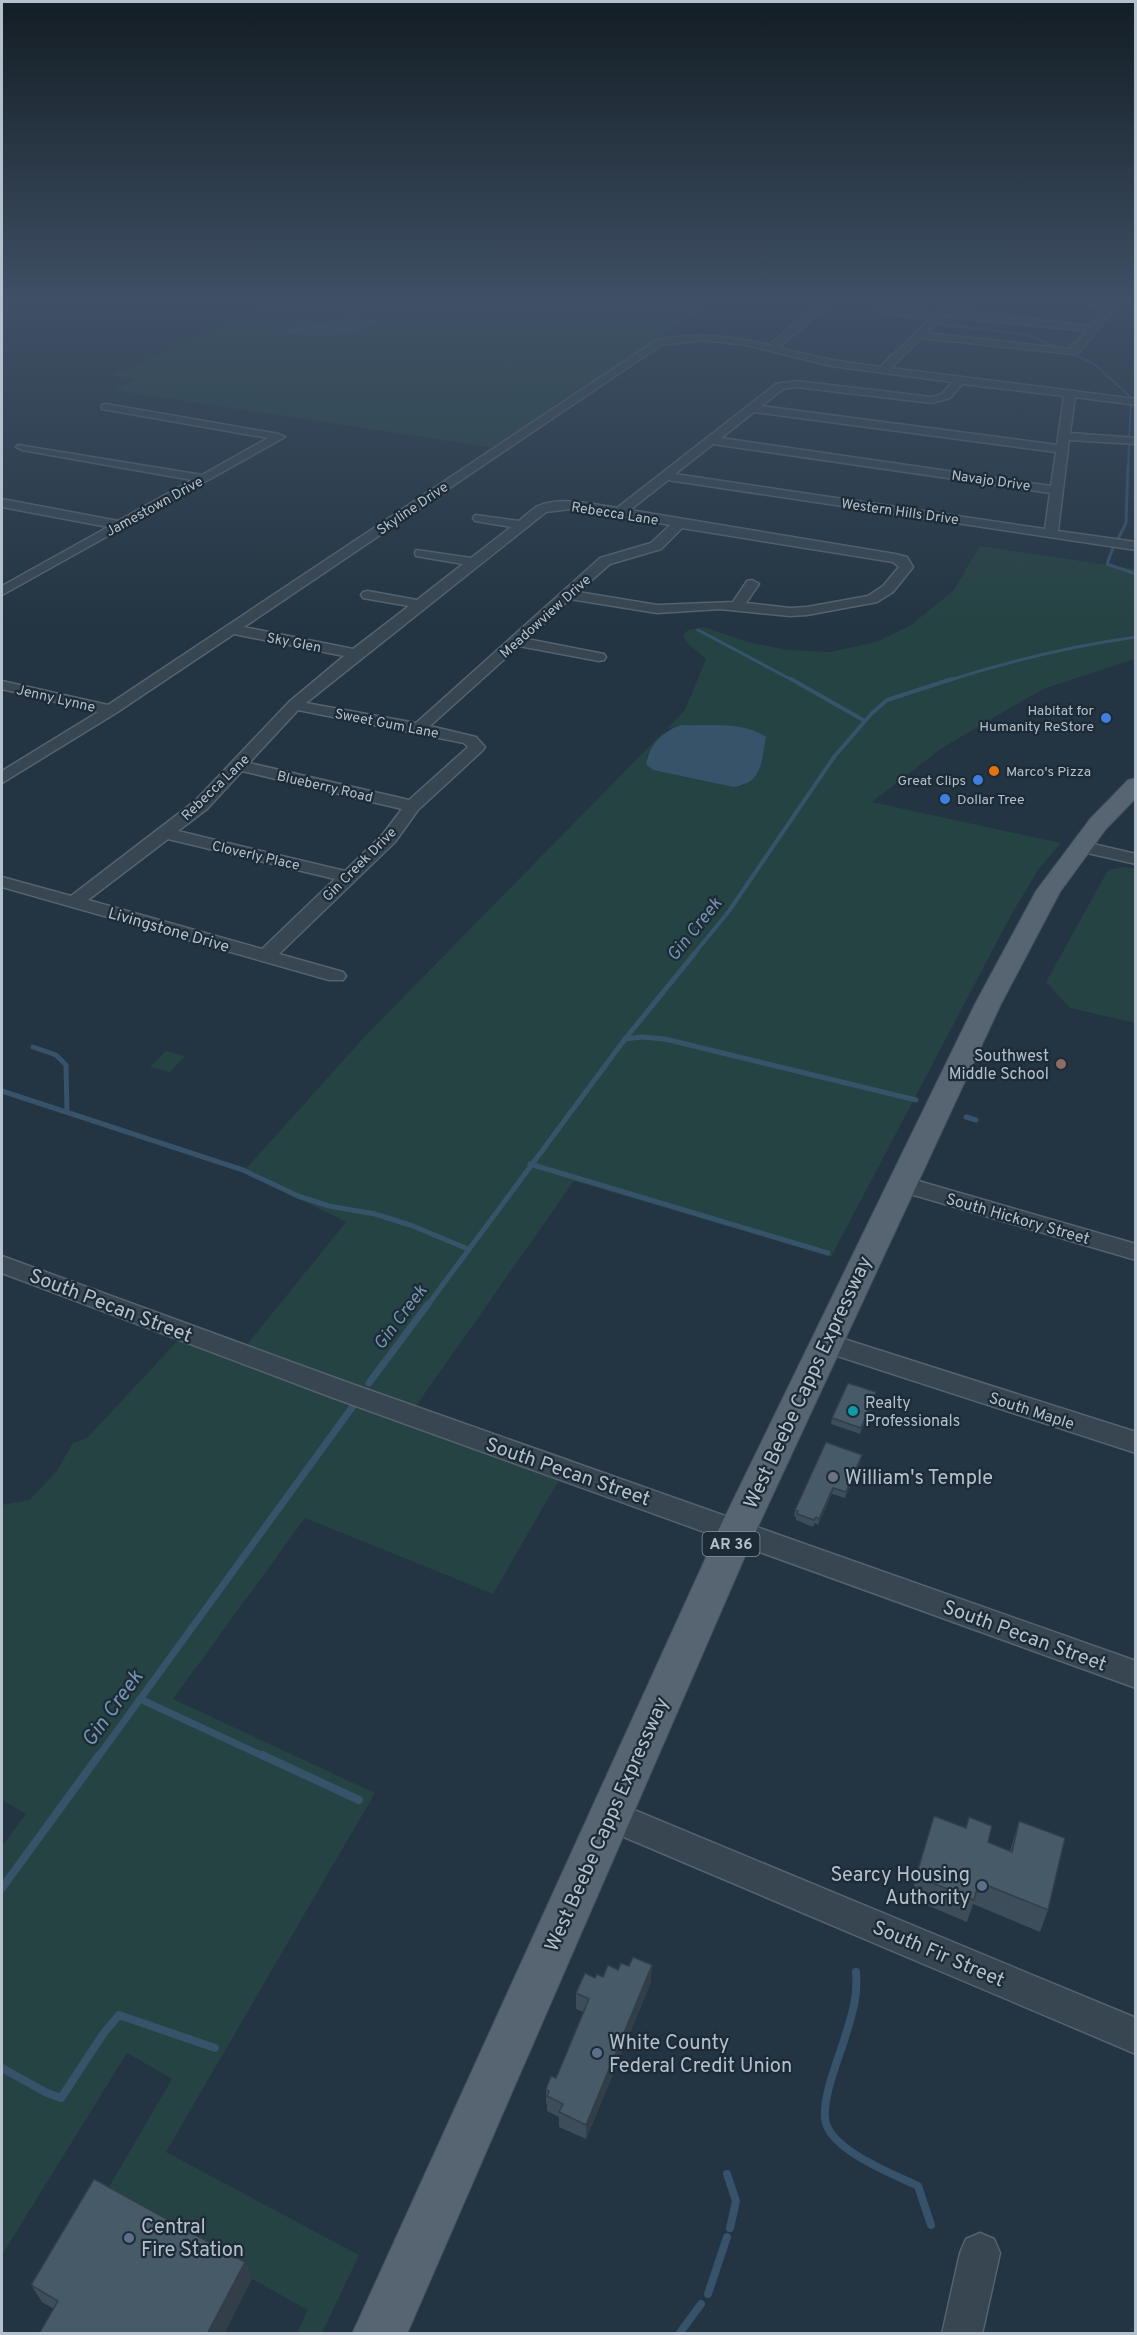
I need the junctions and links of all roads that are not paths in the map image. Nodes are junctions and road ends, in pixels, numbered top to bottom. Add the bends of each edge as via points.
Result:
1 (123, 410) edge
2 (557, 410) edge
3 (749, 410) edge
4 (767, 410) edge
5 (1068, 410) edge
6 (1064, 436) junction
7 (711, 440) junction
8 (1136, 441) edge
9 (21, 447) dead end
10 (1062, 449) junction
11 (665, 476) junction
12 (204, 478) junction
13 (1057, 490) junction
14 (2, 503) edge
15 (618, 513) junction
16 (479, 518) dead end
17 (680, 523) junction
18 (119, 525) junction
19 (521, 525) junction
20 (1051, 533) junction
21 (1136, 546) edge
22 (421, 553) dead end
23 (473, 562) junction
24 (2, 572) edge
25 (27, 577) junction
26 (752, 584) dead end
27 (2, 591) edge
28 (368, 595) dead end
29 (569, 595) junction
30 (418, 604) junction
31 (737, 606) junction
32 (233, 629) junction
33 (517, 641) junction
34 (356, 654) junction
35 (599, 657) dead end
36 (2, 685) edge
37 (294, 705) junction
38 (111, 710) junction
39 (419, 728) junction
40 (477, 747) joint
41 (239, 765) junction
42 (2, 778) edge
43 (1136, 786) edge
44 (412, 806) junction
45 (165, 833) junction
46 (1089, 835) junction
47 (1136, 856) edge
48 (348, 877) junction
49 (2, 882) edge
50 (73, 903) junction
51 (266, 956) junction
52 (336, 976) dead end
53 (901, 1184) junction
54 (1136, 1252) edge
55 (2, 1264) edge
56 (825, 1342) junction
57 (1136, 1443) edge
58 (737, 1531) junction
59 (1136, 1675) edge
60 (610, 1815) junction
61 (1136, 2036) edge
62 (980, 2253) dead end
63 (379, 2334) edge
64 (962, 2334) edge

1 - 12 street, Jamestown Drive via 279,437
2 - 32 street, Skyline Drive
3 - 7 street
4 - 10 street
5 - 6 street
6 - 8 street
6 - 10 street
7 - 11 street
7 - 13 street, Navajo Drive
9 - 12 street
10 - 13 street
11 - 15 street
11 - 20 street, Western Hills Drive
12 - 18 street, Jamestown Drive
13 - 20 street
14 - 18 street
15 - 17 street, Rebecca Lane
15 - 19 street, Rebecca Lane via 552,505
16 - 19 street
17 - 29 street, Meadowview Drive via 656,546 605,561
17 - 31 street, Rebecca Lane via 895,558 906,567 888,589 872,599 790,612
18 - 25 street, Jamestown Drive
19 - 23 street, Rebecca Lane
20 - 21 street, Western Hills Drive
22 - 23 street
23 - 30 street, Rebecca Lane
24 - 25 street
25 - 27 street, Jamestown Drive
26 - 31 street
28 - 30 street
29 - 31 street, Rebecca Lane via 657,609
29 - 33 street, Meadowview Drive
30 - 34 street, Rebecca Lane
32 - 34 street, Sky Glen
32 - 38 street, Skyline Drive
33 - 35 street
33 - 39 street, Meadowview Drive
34 - 37 street, Rebecca Lane
36 - 38 street, Jenny Lynne
37 - 39 street, Sweet Gum Lane
37 - 41 street, Rebecca Lane
38 - 42 street, Skyline Drive
39 - 40 street, Sweet Gum Lane via 470,740
40 - 44 street, Gin Creek Drive
41 - 44 street, Blueberry Road
41 - 45 street, Rebecca Lane via 201,805
43 - 46 main road, West Beebe Capps Expressway / AR 36
44 - 48 street, Gin Creek Drive via 388,838
45 - 48 street, Cloverly Place
45 - 50 street, Rebecca Lane
46 - 47 street
46 - 47 street
46 - 53 main road, West Beebe Capps Expressway / AR 36 via 1048,891
48 - 51 street, Gin Creek Drive
49 - 50 street, Livingstone Drive
50 - 51 street, Livingstone Drive
51 - 52 street, Livingstone Drive
53 - 54 street, South Hickory Street
53 - 56 main road, West Beebe Capps Expressway / AR 36
55 - 58 street, South Pecan Street via 340,1390
56 - 57 street, South Maple
56 - 58 main road, West Beebe Capps Expressway / AR 36
58 - 59 street, South Pecan Street
58 - 60 main road, West Beebe Capps Expressway / AR 36
60 - 61 street, South Fir Street
60 - 63 main road, West Beebe Capps Expressway / AR 36
62 - 64 street

